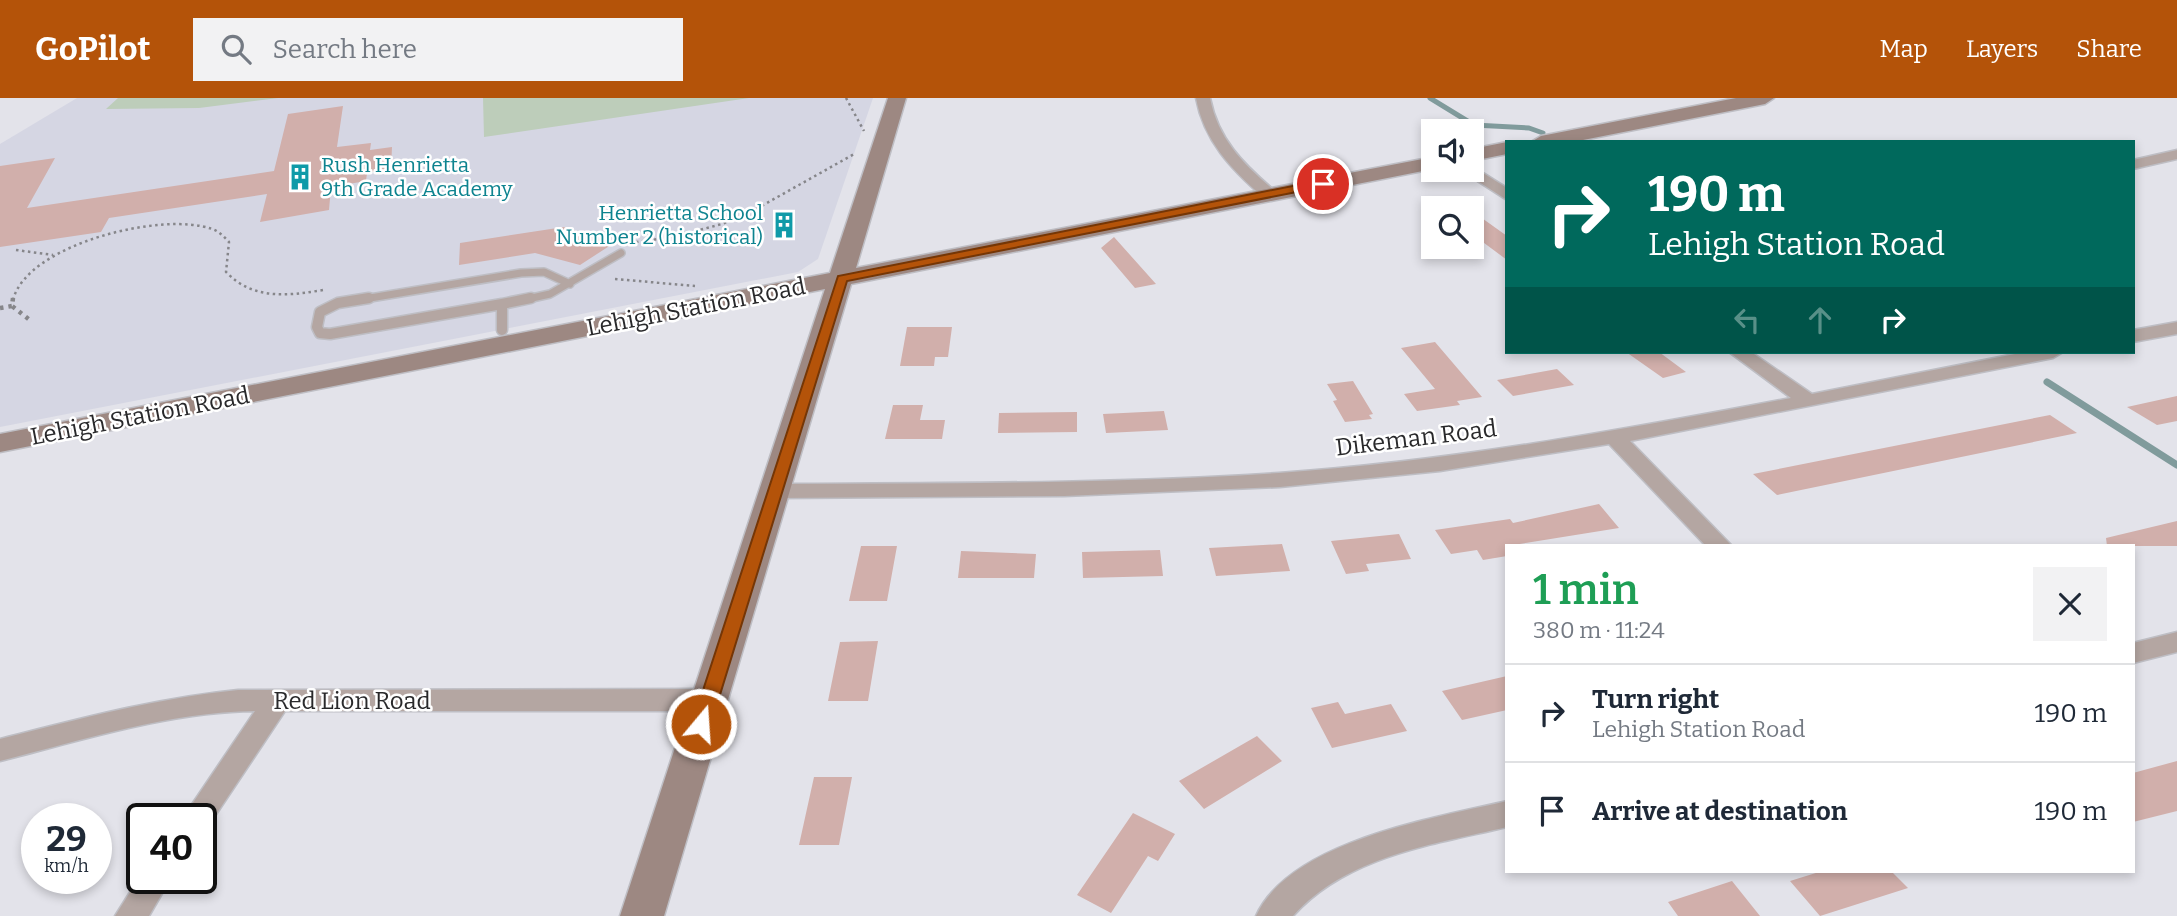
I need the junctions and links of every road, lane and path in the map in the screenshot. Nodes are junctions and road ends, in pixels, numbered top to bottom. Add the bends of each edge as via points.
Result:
1 (846, 98) edge
2 (897, 98) edge
3 (1203, 98) edge
4 (1765, 98) edge
5 (866, 134) dead end
6 (1551, 140) edge
7 (1505, 148) edge
8 (860, 151) dead end
9 (1484, 153) edge
10 (2177, 154) edge
11 (2135, 164) edge
12 (1421, 165) edge
13 (1484, 179) edge
14 (1269, 194) junction
15 (1505, 194) edge
16 (621, 249) joint
17 (16, 250) dead end
18 (56, 255) junction
19 (842, 278) junction
20 (615, 279) dead end
21 (570, 284) junction
22 (703, 287) dead end
23 (328, 289) dead end
24 (502, 304) junction
25 (12, 306) junction
26 (0, 308) edge
27 (31, 321) dead end
28 (2177, 328) edge
29 (502, 330) dead end
30 (2135, 335) edge
31 (1741, 354) edge
32 (2043, 354) edge
33 (1808, 400) junction
34 (1613, 436) junction
35 (0, 443) edge
36 (776, 491) junction
37 (1718, 544) edge
38 (2177, 642) edge
39 (2135, 652) edge
40 (709, 700) junction
41 (277, 701) junction
42 (0, 750) edge
43 (208, 803) edge
44 (1505, 815) edge
45 (145, 894) edge
46 (131, 916) edge
47 (642, 916) edge
48 (1272, 916) edge

1 - 5 path
2 - 19 main road
3 - 14 street via 1224,151
4 - 6 main road
7 - 9 main road
8 - 16 path via 749,213 673,237 641,239
10 - 11 street
12 - 14 main road, Lehigh Station Road
13 - 15 street
14 - 19 main road, Lehigh Station Road
16 - 21 lane
17 - 18 path
18 - 23 path via 107,235 183,225 212,229 229,242 226,272 238,287 257,293
18 - 25 path via 36,265 13,291
19 - 35 main road, Lehigh Station Road
19 - 36 main road
20 - 22 path
21 - 24 lane via 550,294
21 - 24 lane via 544,272 521,273 338,303 320,312 317,327 320,333 330,334
24 - 29 lane
25 - 26 path
25 - 27 path
28 - 30 street
31 - 33 street
32 - 33 street, Dikeman Road
33 - 34 street, Dikeman Road
34 - 36 street, Dikeman Road via 1444,463 1252,482
34 - 37 street
36 - 40 main road
38 - 39 street
40 - 41 street, Red Lion Road
40 - 47 main road
41 - 42 street, Red Lion Road via 197,704 156,711
41 - 43 street
44 - 48 street via 1383,846 1328,866 1289,894
45 - 46 street

